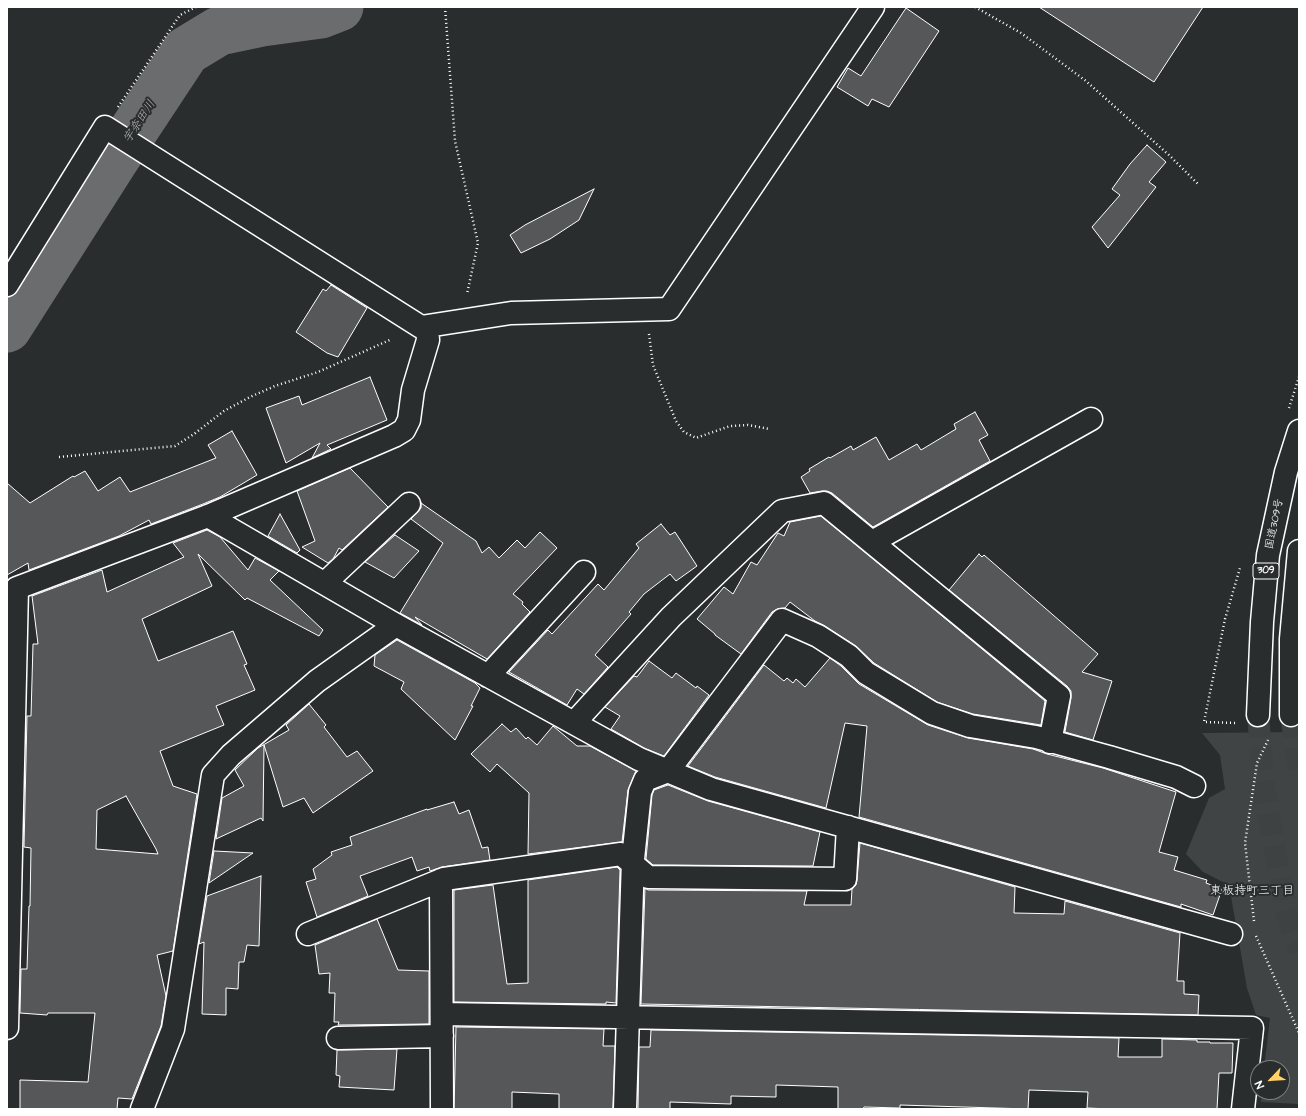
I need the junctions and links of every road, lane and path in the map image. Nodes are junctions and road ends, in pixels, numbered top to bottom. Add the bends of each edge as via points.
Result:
1 (196, 7) edge
2 (445, 7) edge
3 (873, 7) edge
4 (975, 7) edge
5 (109, 130) junction
6 (1198, 184) dead end
7 (7, 285) edge
8 (646, 310) junction
9 (461, 321) junction
10 (418, 323) junction
11 (1091, 419) dead end
12 (769, 429) dead end
13 (1299, 431) edge
14 (59, 457) dead end
15 (409, 504) dead end
16 (208, 516) junction
17 (872, 542) junction
18 (1299, 551) edge
19 (584, 572) dead end
20 (324, 583) junction
21 (396, 625) junction
22 (488, 676) junction
23 (11, 679) edge
24 (1258, 715) tunnel mouth
25 (1291, 715) tunnel mouth
26 (574, 723) junction
27 (1270, 737) dead end
28 (1050, 742) junction
29 (668, 771) junction
30 (1194, 786) dead end
31 (848, 827) junction
32 (633, 864) junction
33 (441, 880) junction
34 (8, 911) edge
35 (1255, 928) dead end
36 (308, 934) dead end
37 (1231, 934) dead end
38 (1256, 935) dead end
39 (442, 1014) junction
40 (628, 1018) junction
41 (7, 1028) edge
42 (1299, 1033) edge
43 (442, 1036) junction
44 (338, 1038) dead end
45 (142, 1109) edge
46 (442, 1109) edge
47 (625, 1109) edge
48 (1243, 1109) edge

1 - 5 path via 180,15
2 - 9 path via 456,141 478,243
3 - 8 main road via 669,309
4 - 6 path via 1021,34 1086,81
5 - 7 main road
5 - 10 main road
8 - 9 main road via 511,314
8 - 12 path via 654,365 676,421 684,432 696,438 730,426 748,425
9 - 10 main road
10 - 14 path via 398,337 318,372 250,397 224,411 175,446
10 - 16 main road via 428,340 413,390 409,420 404,430
11 - 17 main road
13 - 24 main road, 国道309号 / 309 via 1286,472 1268,555
15 - 20 main road
16 - 20 main road
16 - 23 main road via 17,588
17 - 26 main road via 824,503 782,512 671,617
17 - 28 main road via 1059,696
18 - 25 main road via 1291,640
19 - 22 main road
20 - 21 main road
21 - 22 main road
21 - 45 main road via 317,681 231,755 213,776 173,1029
22 - 26 main road
23 - 34 main road
26 - 29 main road via 639,759
27 - 35 path via 1257,763 1245,843
28 - 29 main road via 970,726 932,713 866,673 849,656 818,636 782,620
28 - 30 main road via 1176,777
29 - 31 main road via 711,789
29 - 32 main road via 645,780 640,792
31 - 32 main road via 845,879 648,877
31 - 37 main road
32 - 33 main road via 621,854
32 - 40 main road
33 - 36 main road
33 - 39 main road
34 - 41 main road
38 - 42 path
39 - 40 main road
39 - 43 main road
40 - 47 main road
40 - 48 main road via 1252,1028
43 - 44 main road
43 - 46 main road

